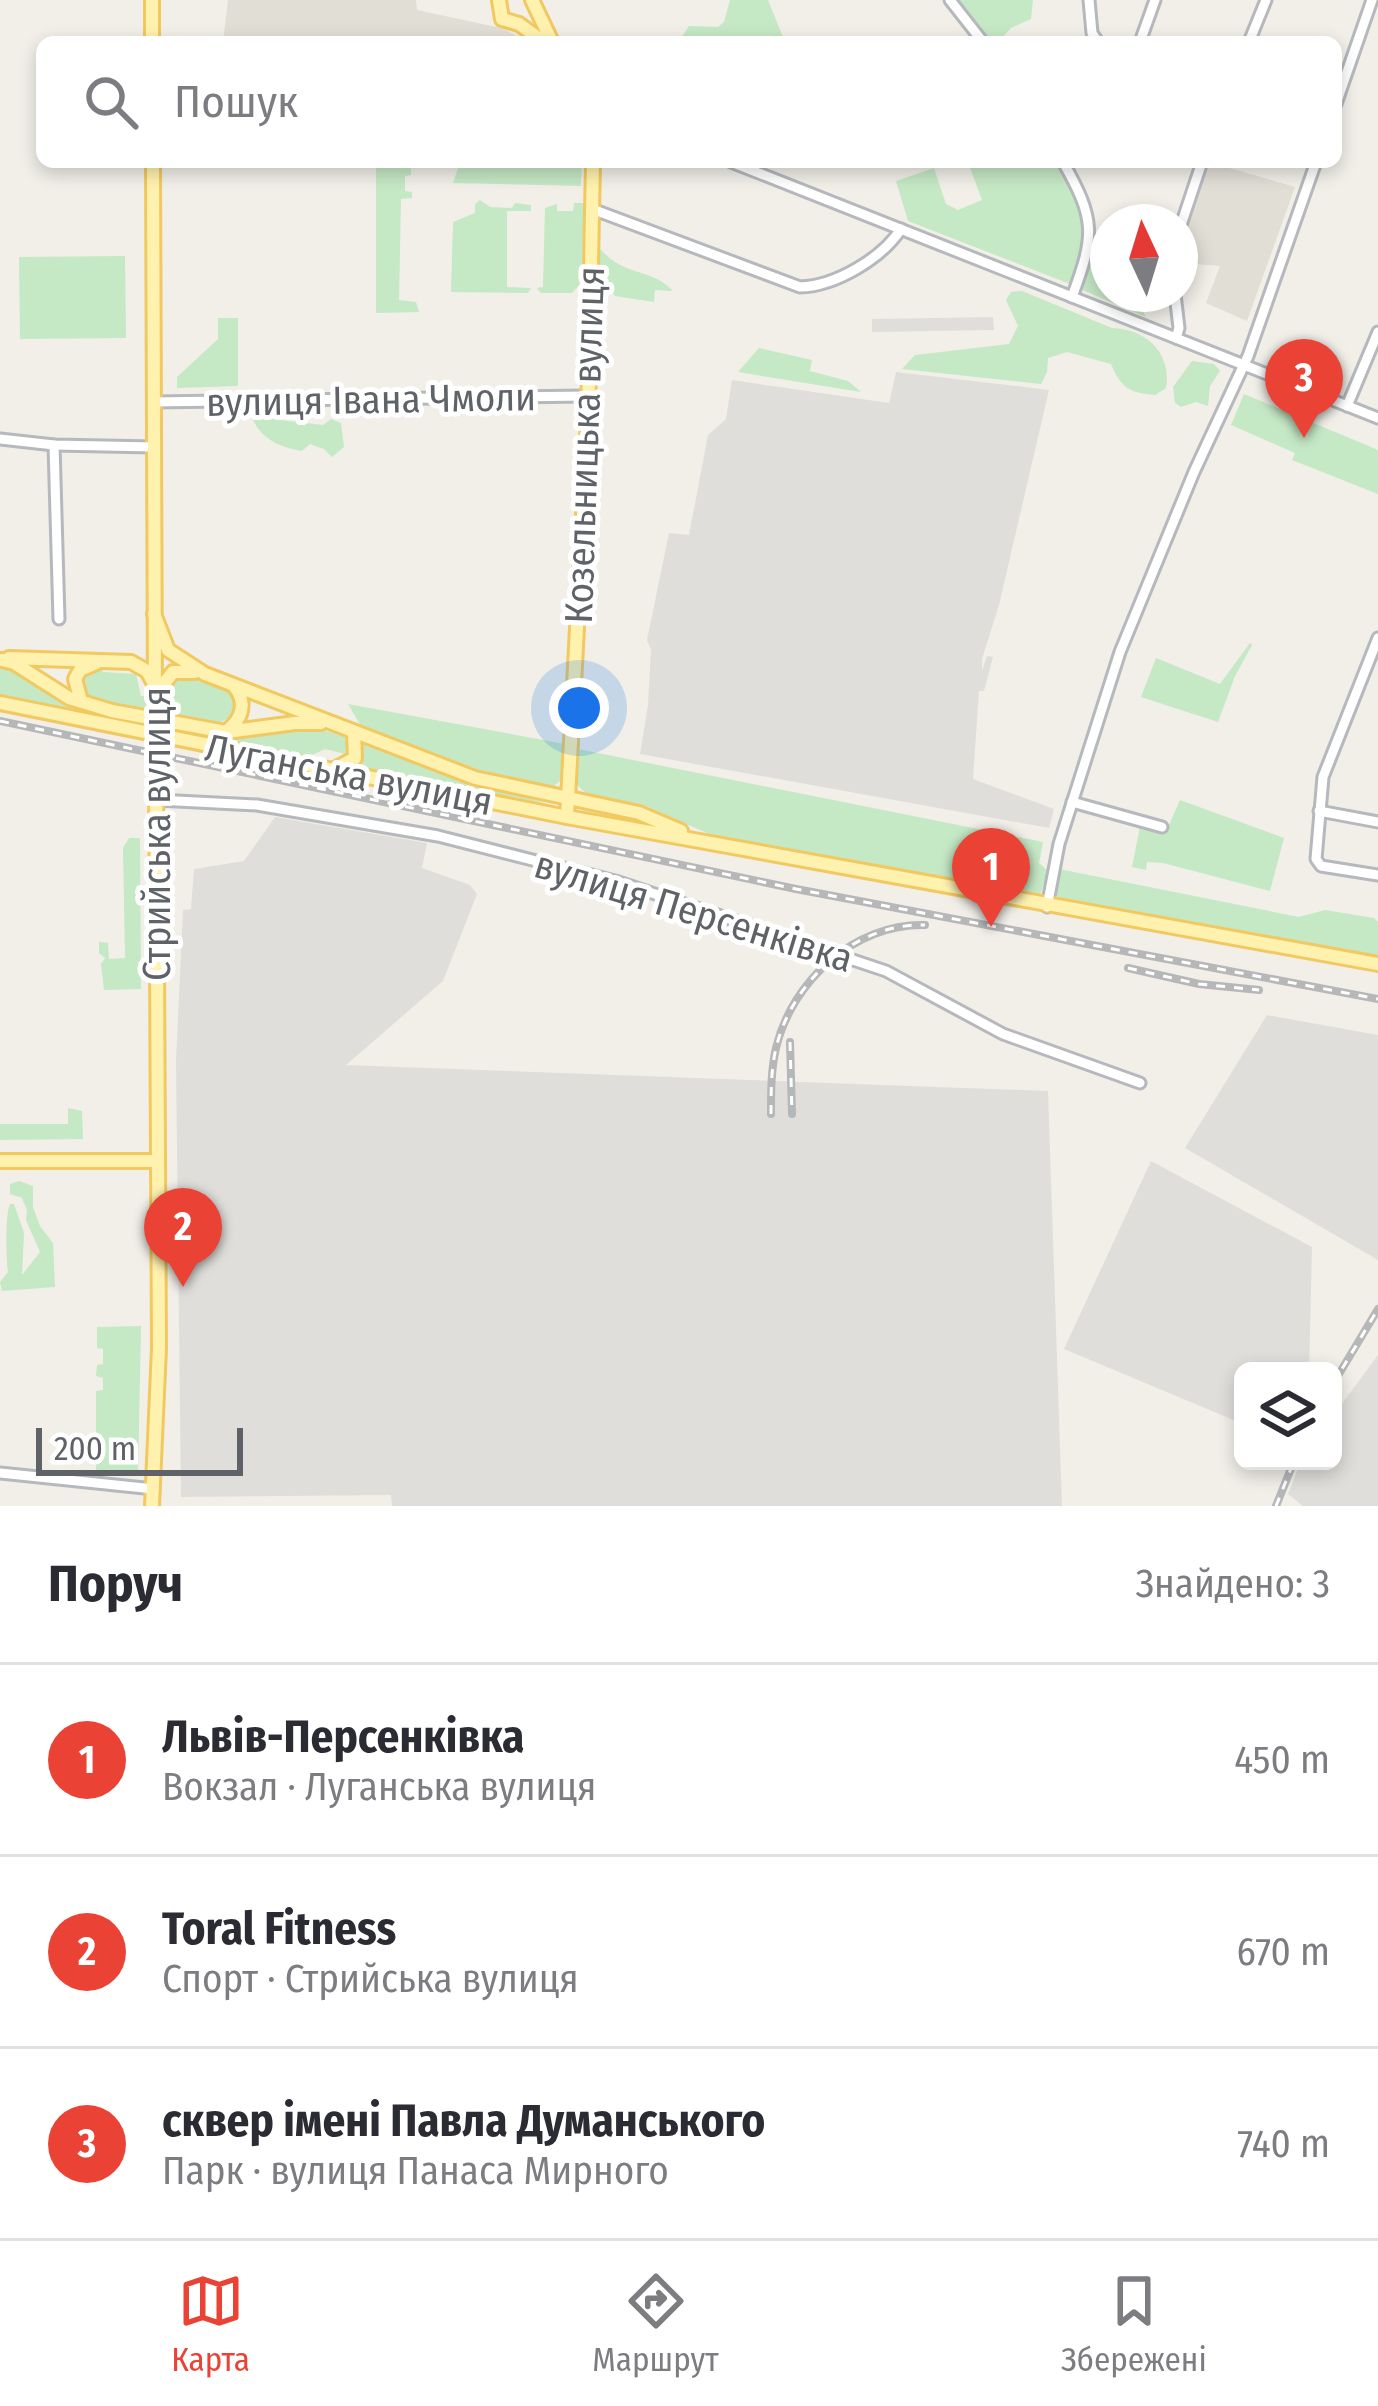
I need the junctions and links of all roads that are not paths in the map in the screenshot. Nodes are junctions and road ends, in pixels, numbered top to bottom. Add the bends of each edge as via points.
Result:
1 (152, 0) edge
2 (950, 0) edge
3 (1089, 0) edge
4 (1155, 0) edge
5 (1266, 0) edge
6 (1372, 0) edge
7 (533, 4) edge
8 (499, 6) edge
9 (1378, 11) edge
10 (519, 24) junction
11 (152, 36) edge
12 (538, 36) edge
13 (546, 36) edge
14 (978, 36) edge
15 (1094, 36) edge
16 (1142, 36) edge
17 (1251, 36) edge
18 (1342, 87) edge
19 (153, 168) edge
20 (593, 168) edge
21 (745, 168) edge
22 (1067, 168) edge
23 (1200, 168) edge
24 (1312, 168) edge
25 (1188, 204) edge
26 (592, 209) junction
27 (901, 229) junction
28 (1072, 297) junction
29 (1177, 312) edge
30 (1378, 332) edge
31 (1176, 338) junction
32 (1243, 364) junction
33 (588, 396) junction
34 (154, 402) junction
35 (1347, 406) junction
36 (1378, 418) edge
37 (0, 439) edge
38 (55, 445) junction
39 (154, 447) junction
40 (154, 614) junction
41 (59, 619) dead end
42 (1378, 638) edge
43 (1, 660) edge
44 (104, 661) junction
45 (129, 662) junction
46 (205, 674) junction
47 (234, 686) junction
48 (155, 695) junction
49 (81, 702) junction
50 (0, 703) edge
51 (335, 725) junction
52 (226, 732) junction
53 (354, 732) junction
54 (329, 771) junction
55 (157, 800) junction
56 (569, 800) junction
57 (1072, 802) junction
58 (1319, 811) junction
59 (567, 817) junction
60 (1378, 822) edge
61 (1162, 827) dead end
62 (699, 840) junction
63 (1378, 875) edge
64 (1047, 907) junction
65 (1378, 964) edge
66 (1140, 1083) dead end
67 (158, 1161) junction
68 (0, 1162) edge
69 (0, 1473) edge
70 (154, 1489) junction
71 (152, 1506) edge

1 - 11 main road
2 - 14 street
3 - 15 street
4 - 16 street
5 - 17 street
6 - 9 street
6 - 18 street
7 - 10 main road
7 - 13 main road
8 - 10 main road via 507,22
10 - 12 main road
19 - 34 main road, Стрийська вулиця
20 - 26 main road, Козельницька вулиця
21 - 27 street
22 - 28 street via 1084,199 1091,242
23 - 25 street
24 - 32 street
26 - 27 street via 800,287 866,262
26 - 33 main road, Козельницька вулиця
27 - 28 street
28 - 31 street
29 - 31 street
30 - 35 street
31 - 32 street
32 - 35 street
32 - 57 street via 1120,652
33 - 34 street, вулиця Івана Чмоли
33 - 56 main road, Козельницька вулиця
34 - 39 main road, Стрийська вулиця
35 - 36 street
37 - 38 street
38 - 39 street
38 - 41 street
39 - 40 main road, Стрийська вулиця
40 - 45 main road via 148,652
40 - 46 main road, Луганська вулиця via 169,650
40 - 48 main road, Стрийська вулиця
42 - 58 street via 1323,778
43 - 44 main road, Луганська вулиця
43 - 49 main road, Луганська вулиця
44 - 45 main road, Луганська вулиця
44 - 49 main road via 77,674
45 - 48 main road via 147,671
46 - 47 main road, Луганська вулиця
46 - 48 main road, Луганська вулиця via 173,672
47 - 51 main road, Луганська вулиця
47 - 52 main road, Луганська вулиця via 241,711
48 - 55 main road, Стрийська вулиця, bridge
49 - 52 main road, Луганська вулиця
50 - 54 main road, Луганська вулиця
51 - 52 main road, Луганська вулиця
51 - 53 main road, Луганська вулиця
53 - 54 main road via 355,758
53 - 56 main road, Луганська вулиця via 476,778
54 - 59 main road, Луганська вулиця
55 - 66 street, вулиця Персенківка via 257,805 438,836 619,882 886,971 1003,1034
55 - 67 main road, Стрийська вулиця
56 - 59 main road, Козельницька вулиця
56 - 62 main road, Луганська вулиця via 639,813
57 - 61 street
57 - 64 street
58 - 60 street
58 - 63 street via 1318,862
59 - 62 main road, Луганська вулиця
62 - 64 main road, Луганська вулиця
64 - 65 main road, Луганська вулиця
67 - 68 main road
67 - 70 main road, Стрийська вулиця
69 - 70 street
70 - 71 main road, Стрийська вулиця

